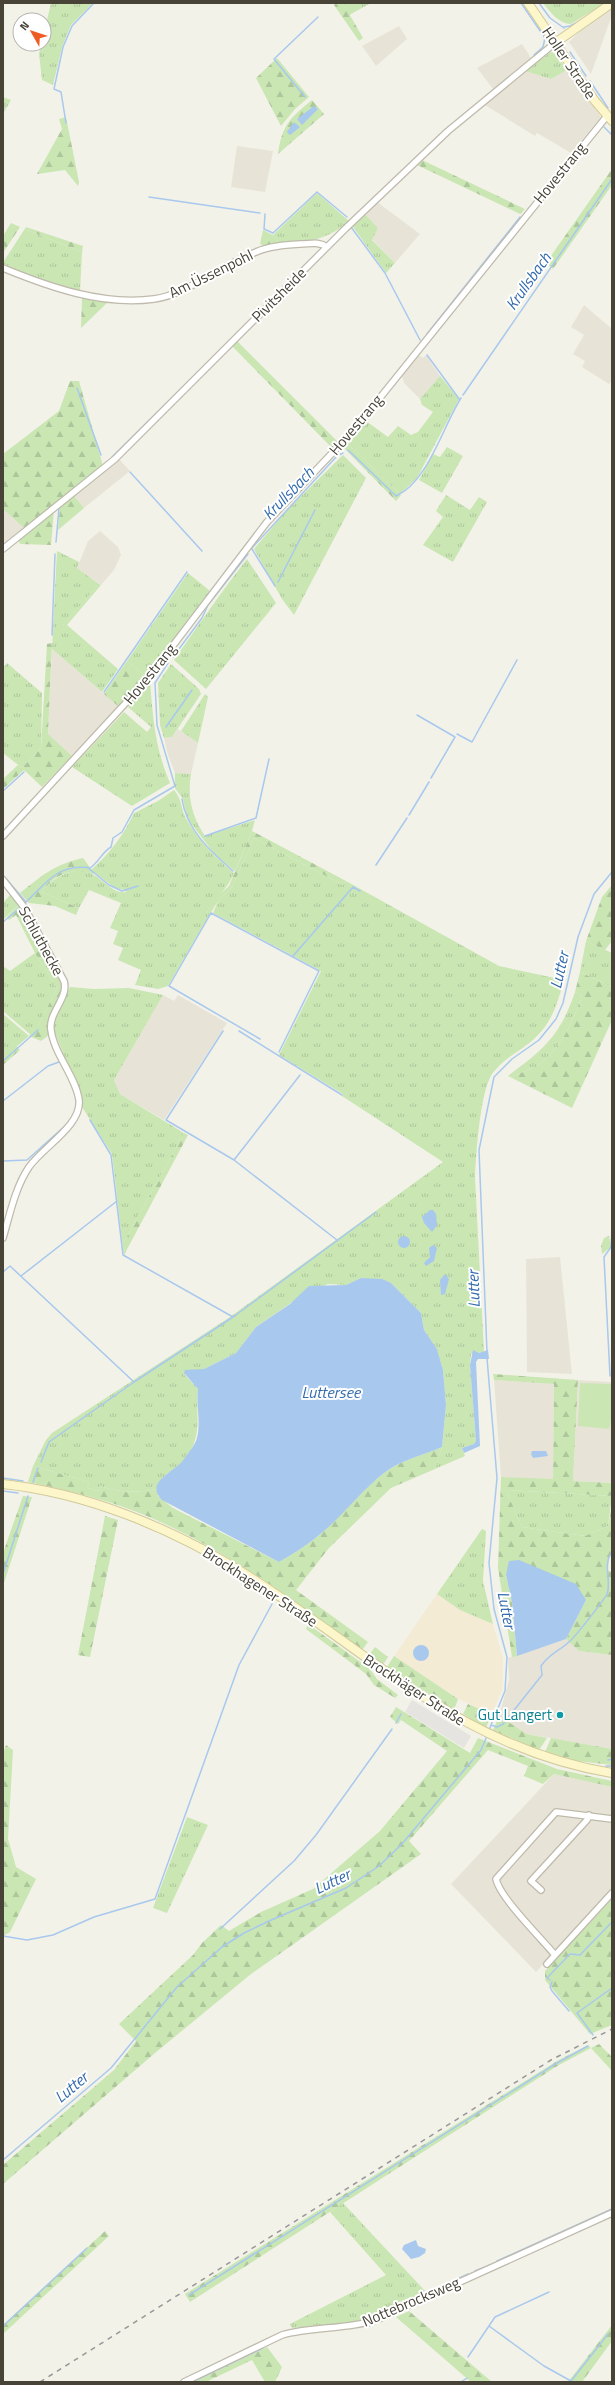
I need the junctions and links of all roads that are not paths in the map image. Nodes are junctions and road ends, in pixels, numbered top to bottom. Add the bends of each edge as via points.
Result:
1 (528, 3) edge
2 (612, 4) edge
3 (555, 43) junction
4 (610, 119) edge
5 (327, 247) junction
6 (3, 268) edge
7 (3, 549) edge
8 (3, 836) edge
9 (3, 880) edge
10 (3, 1238) edge
11 (3, 1484) edge
12 (353, 1650) joint
13 (612, 1773) edge
14 (589, 1815) junction
15 (612, 1819) edge
16 (541, 1890) dead end
17 (612, 1893) edge
18 (555, 1955) junction
19 (547, 1964) dead end
20 (612, 2213) edge
21 (184, 2382) edge

1 - 3 main road, Holler Straße
2 - 3 main road
3 - 4 main road, Holler Straße
3 - 5 street, Pivitsheide via 468,113
4 - 8 street, Hovestrang via 354,430 267,522 146,681
5 - 6 street, Am Üssenpohl via 321,243 257,251 170,295 139,301 71,292
5 - 7 street, Pivitsheide via 126,449
9 - 10 street, Schluthecke via 23,905 65,984 64,994 50,1028 79,1100 78,1110 71,1124 29,1167 17,1192
11 - 12 main road, Brockhagener Straße via 81,1500 140,1520 171,1534 243,1572
12 - 13 main road, Brockhäger Straße via 433,1704 499,1740 553,1760
14 - 15 street
14 - 16 street via 531,1881
14 - 18 street via 560,1812 551,1815 496,1879 497,1885 510,1903
17 - 18 street
18 - 19 street
20 - 21 street, Nottebrocksweg via 376,2320 354,2326 295,2331 282,2335

